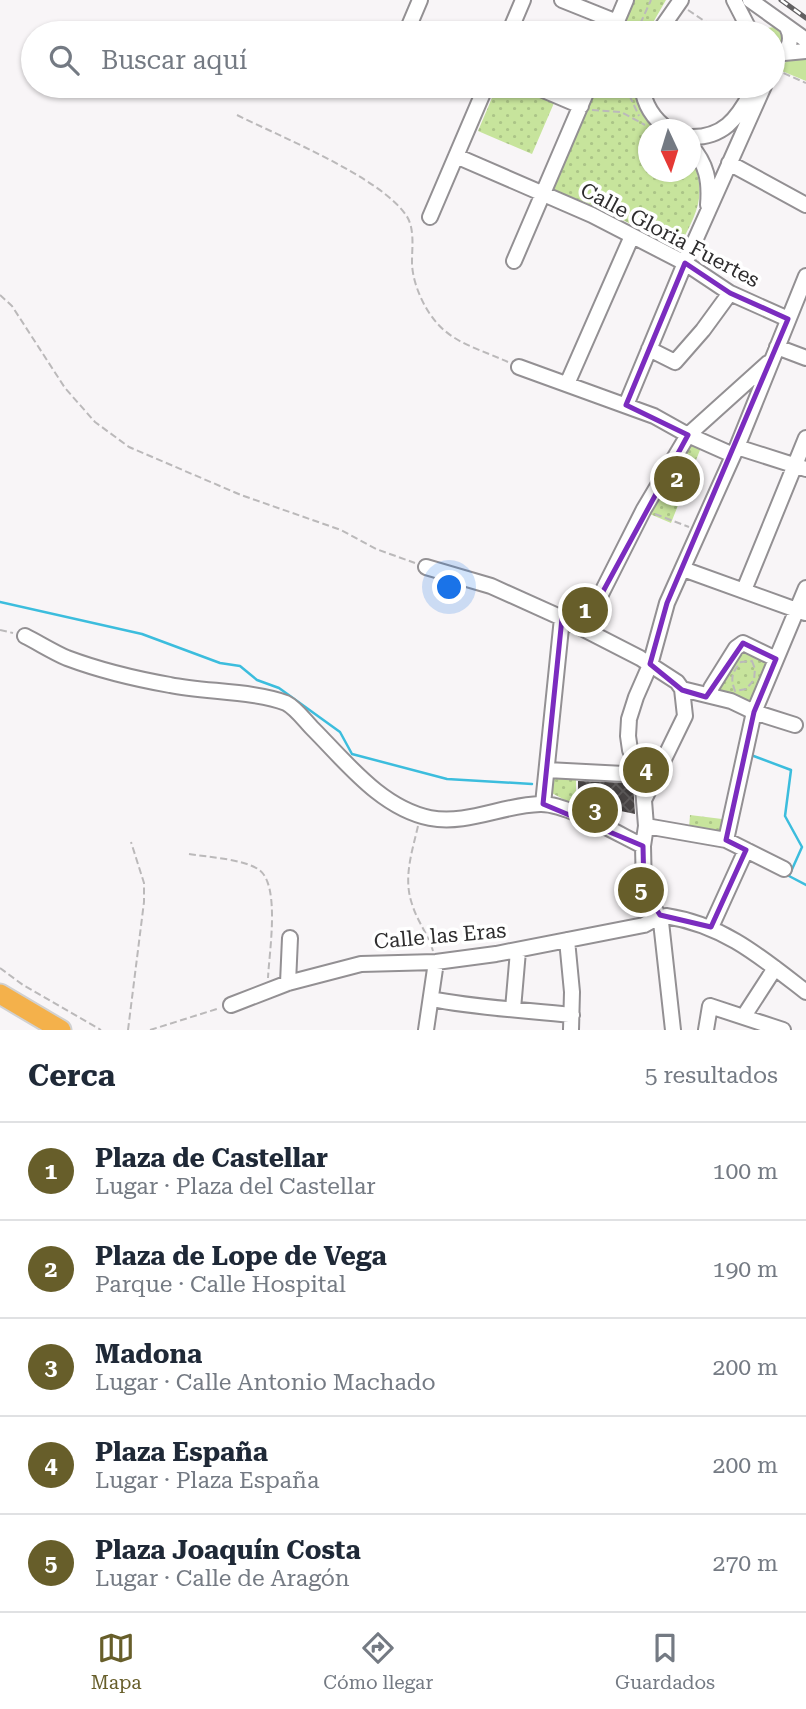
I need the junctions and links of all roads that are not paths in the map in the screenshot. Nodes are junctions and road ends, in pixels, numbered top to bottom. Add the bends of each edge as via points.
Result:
1 (420, 0) edge
2 (523, 0) edge
3 (562, 0) edge
4 (626, 0) edge
5 (734, 0) edge
6 (750, 0) edge
7 (681, 1) edge
8 (412, 21) edge
9 (514, 21) edge
10 (601, 21) edge
11 (617, 21) edge
12 (667, 21) edge
13 (746, 21) edge
14 (780, 21) edge
15 (785, 25) edge
16 (785, 26) edge
17 (806, 40) edge
18 (785, 47) edge
19 (806, 51) edge
20 (785, 57) edge
21 (481, 98) edge
22 (562, 98) edge
23 (584, 98) edge
24 (644, 98) edge
25 (750, 98) edge
26 (753, 98) edge
27 (581, 106) junction
28 (657, 119) edge
29 (701, 136) edge
30 (456, 156) junction
31 (701, 160) edge
32 (729, 163) junction
33 (543, 194) junction
34 (806, 205) edge
35 (707, 213) junction
36 (430, 217) dead end
37 (632, 236) junction
38 (514, 261) dead end
39 (685, 263) junction
40 (806, 276) edge
41 (730, 293) junction
42 (788, 319) junction
43 (649, 349) junction
44 (774, 354) junction
45 (806, 358) edge
46 (519, 367) road end
47 (567, 384) junction
48 (626, 405) junction
49 (688, 435) junction
50 (806, 438) edge
51 (735, 451) junction
52 (800, 467) edge
53 (426, 567) road end
54 (683, 569) junction
55 (806, 588) edge
56 (744, 590) junction
57 (801, 612) edge
58 (562, 618) junction
59 (25, 636) road end
60 (776, 659) junction
61 (650, 665) junction
62 (682, 689) junction
63 (711, 695) junction
64 (754, 712) junction
65 (795, 725) dead end
66 (547, 770) junction
67 (641, 772) junction
68 (644, 800) junction
69 (543, 804) junction
70 (646, 826) junction
71 (726, 840) junction
72 (643, 846) junction
73 (746, 849) junction
74 (784, 869) dead end
75 (660, 917) junction
76 (711, 927) junction
77 (290, 938) dead end
78 (567, 940) junction
79 (518, 951) junction
80 (436, 962) junction
81 (775, 968) junction
82 (288, 983) junction
83 (806, 992) edge
84 (0, 994) edge
85 (430, 999) junction
86 (231, 1005) road end
87 (513, 1009) junction
88 (744, 1016) junction
89 (571, 1023) edge
90 (61, 1030) edge
91 (426, 1030) edge
92 (673, 1030) edge
93 (706, 1030) edge
94 (783, 1030) edge

1 - 8 street
2 - 9 street
3 - 10 street
4 - 11 street
5 - 13 street
6 - 14 street
7 - 12 street
15 - 17 street
16 - 18 street via 791,38
19 - 20 street
21 - 30 street
22 - 27 street
23 - 27 street
24 - 28 street
25 - 29 street via 726,128
26 - 32 street
27 - 33 street
30 - 33 street, Calle Gloria Fuertes
30 - 36 street
31 - 35 street via 708,174
32 - 34 street
32 - 35 street
33 - 37 street, Calle Gloria Fuertes
33 - 38 street
35 - 39 street
37 - 39 street, Calle Gloria Fuertes
37 - 47 street
39 - 41 street, Calle Gloria Fuertes
39 - 43 street
40 - 42 street
41 - 42 street, Calle Gloria Fuertes
41 - 43 street via 675,362
42 - 44 street
43 - 48 street
44 - 45 street
44 - 49 street
44 - 51 street
46 - 47 street
47 - 48 street
48 - 49 street
49 - 51 street
49 - 58 street via 594,608
50 - 52 street
51 - 52 street
51 - 54 street
52 - 56 street
53 - 58 street via 491,586
54 - 56 street
54 - 61 street via 667,603
55 - 57 street
56 - 57 street
57 - 60 street
58 - 61 street
58 - 66 street
59 - 69 street via 96,667 289,705 392,803 429,818 453,819
60 - 63 street via 743,643 711,688
60 - 64 street
61 - 62 street
61 - 67 street via 629,719 630,750
62 - 63 street
62 - 68 street via 685,716
63 - 64 street
64 - 65 street
64 - 71 street
66 - 67 street
66 - 69 street
67 - 68 street
68 - 70 street
69 - 72 street
70 - 71 street
70 - 72 street
71 - 73 street
72 - 75 street via 644,890
73 - 74 street
73 - 76 street
75 - 76 street
75 - 78 street, Calle las Eras via 644,925
75 - 92 street
76 - 81 street
77 - 82 street
78 - 79 street, Calle las Eras
78 - 89 street
79 - 80 street, Calle las Eras
79 - 87 street
80 - 82 street, Calle las Eras via 361,964
80 - 85 street
81 - 83 street
81 - 88 street
82 - 86 street, Calle las Eras
84 - 90 highway
85 - 87 street
85 - 91 street
87 - 89 street
88 - 93 street via 710,1006
88 - 94 street

